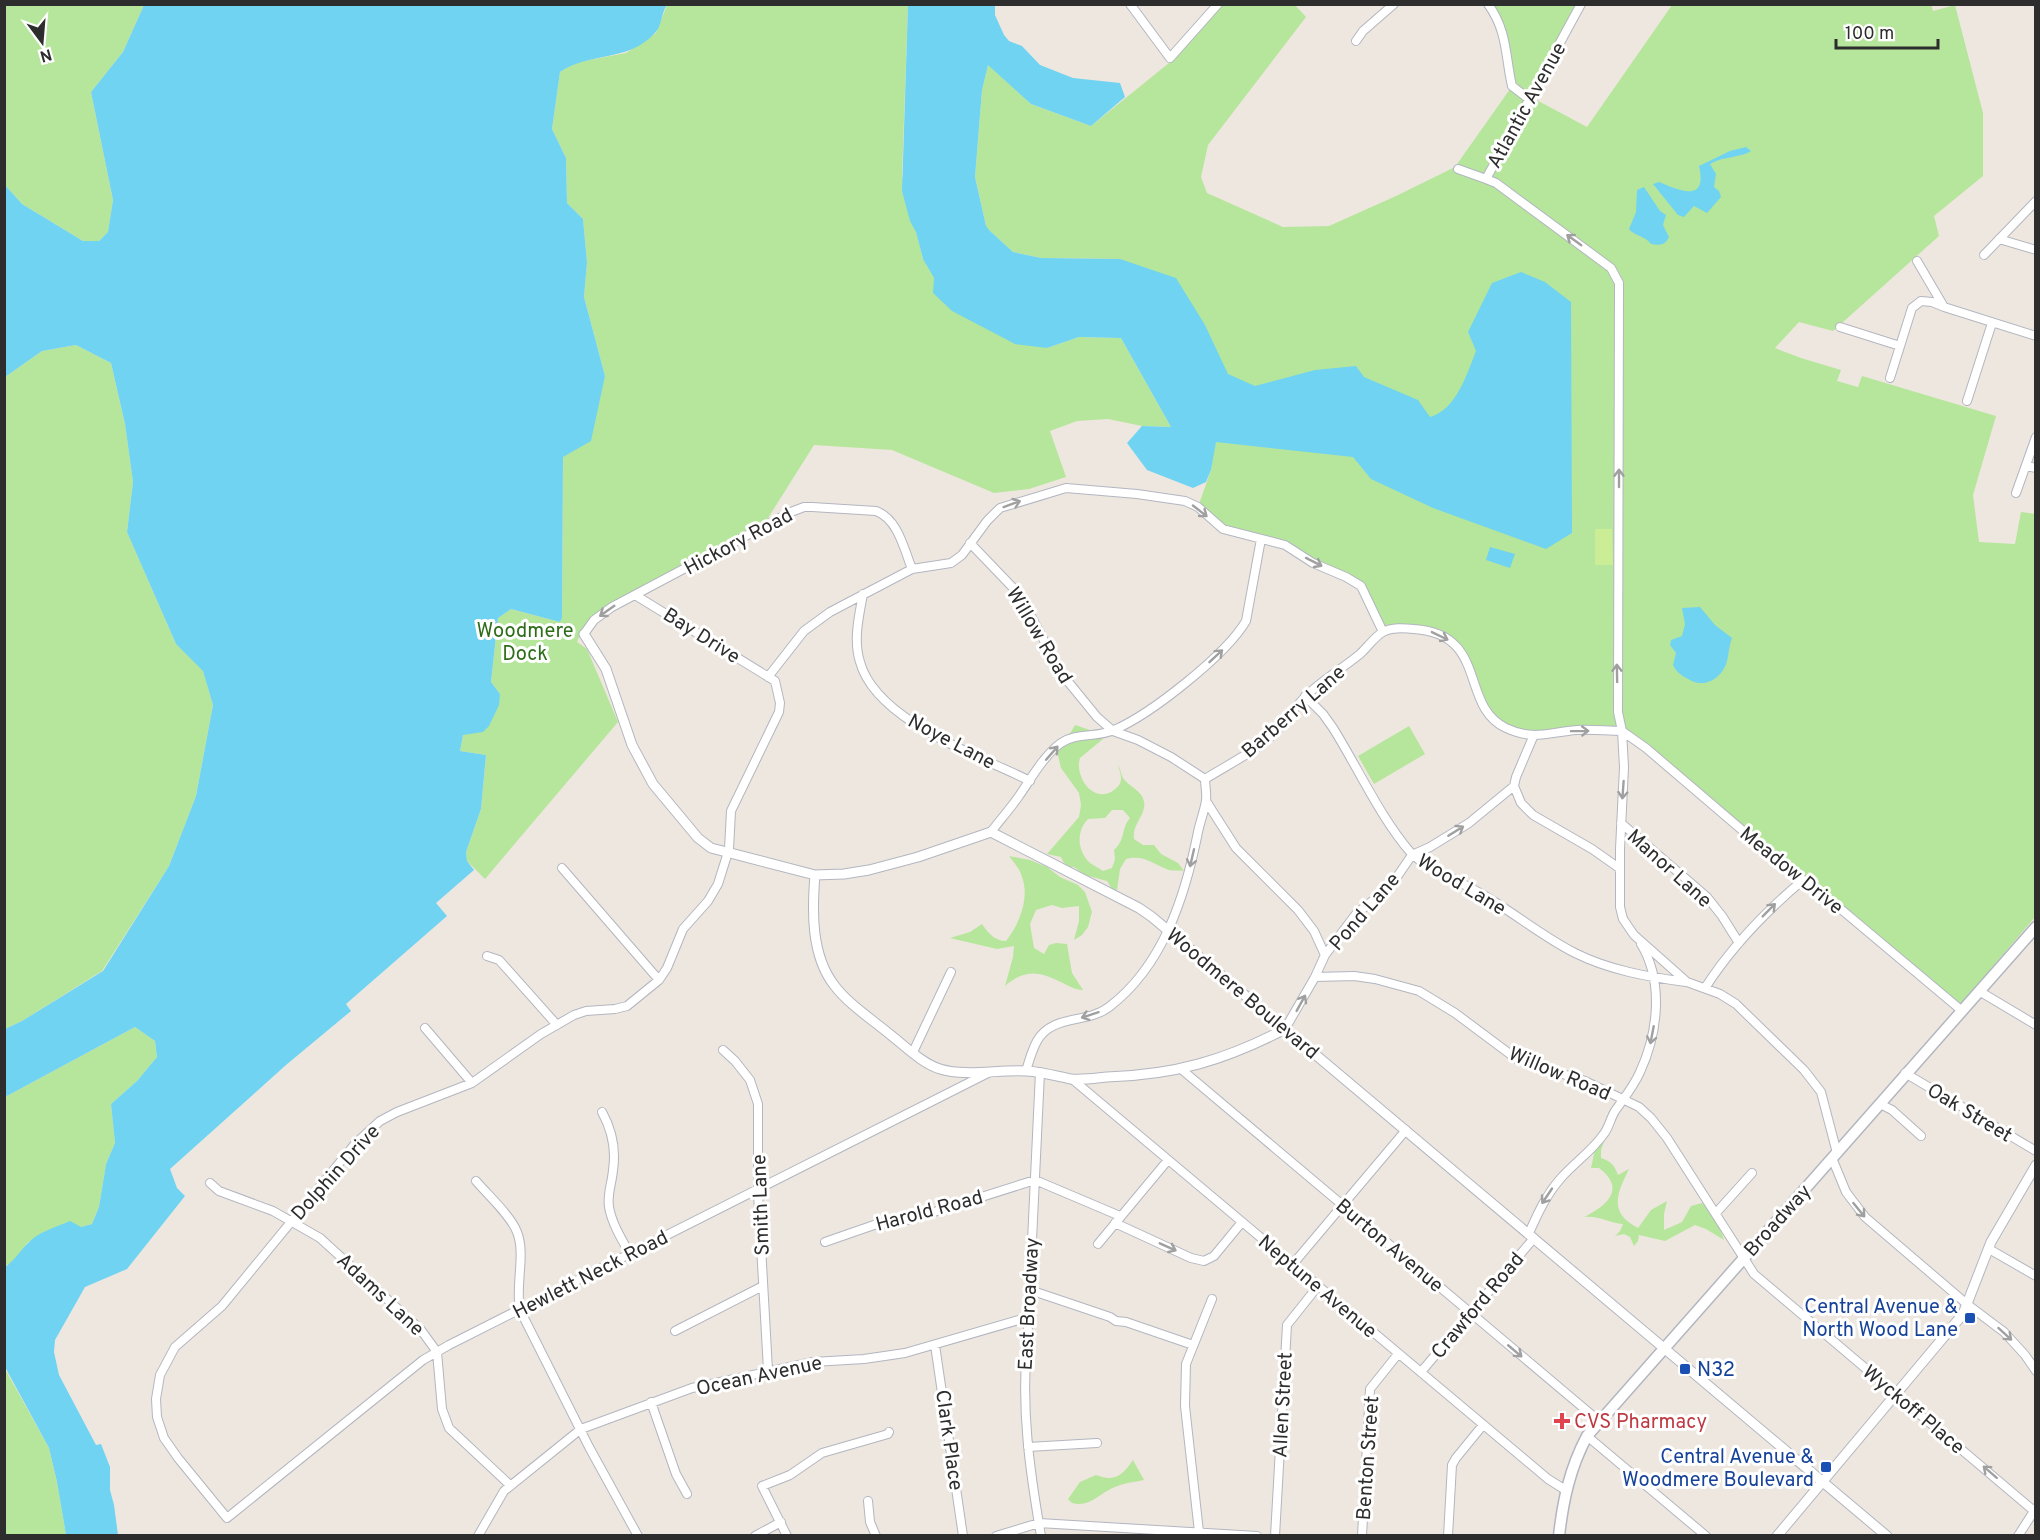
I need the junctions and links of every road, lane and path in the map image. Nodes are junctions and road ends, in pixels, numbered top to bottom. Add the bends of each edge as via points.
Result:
1 (1130, 4) edge
2 (1218, 4) edge
3 (1394, 4) edge
4 (1488, 4) edge
5 (1581, 4) edge
6 (1356, 41) dead end
7 (1529, 99) junction
8 (1458, 169) dead end
9 (1486, 179) junction
10 (2036, 201) edge
11 (1999, 239) junction
12 (2036, 250) edge
13 (1984, 255) dead end
14 (1917, 261) dead end
15 (1944, 307) junction
16 (1992, 323) junction
17 (1840, 327) dead end
18 (2036, 336) edge
19 (1900, 346) junction
20 (1890, 378) dead end
21 (1967, 401) dead end
22 (2036, 437) edge
23 (2025, 466) junction
24 (2036, 468) edge
25 (2016, 493) dead end
26 (1261, 539) junction
27 (970, 543) junction
28 (912, 569) junction
29 (863, 594) junction
30 (635, 595) junction
31 (1383, 632) junction
32 (584, 634) joint
33 (768, 676) junction
34 (1305, 696) junction
35 (1113, 731) junction
36 (1622, 731) junction
37 (1533, 737) junction
38 (1205, 779) junction
39 (1030, 781) junction
40 (1514, 786) junction
41 (1206, 801) junction
42 (1621, 823) junction
43 (991, 832) junction
44 (728, 853) junction
45 (1412, 855) junction
46 (562, 868) dead end
47 (1619, 868) junction
48 (815, 875) junction
49 (1803, 880) junction
50 (2036, 927) edge
51 (1167, 929) junction
52 (1634, 935) junction
53 (1738, 943) junction
54 (1325, 955) junction
55 (488, 956) dead end
56 (951, 972) dead end
57 (1315, 977) junction
58 (1654, 977) junction
59 (659, 980) junction
60 (1687, 982) junction
61 (1705, 988) junction
62 (1978, 991) junction
63 (1961, 1010) junction
64 (557, 1024) junction
65 (2036, 1025) edge
66 (425, 1028) dead end
67 (1285, 1029) junction
68 (723, 1050) dead end
69 (913, 1052) junction
70 (1181, 1069) junction
71 (992, 1071) junction
72 (1026, 1071) junction
73 (1040, 1072) junction
74 (1905, 1073) junction
75 (1072, 1079) junction
76 (472, 1083) junction
77 (1623, 1099) junction
78 (1880, 1104) junction
79 (602, 1112) dead end
80 (1406, 1130) junction
81 (1921, 1136) dead end
82 (2036, 1150) edge
83 (1835, 1156) junction
84 (1168, 1160) junction
85 (2036, 1165) edge
86 (1752, 1173) dead end
87 (1035, 1180) junction
88 (476, 1181) dead end
89 (210, 1183) dead end
90 (758, 1189) junction
91 (1343, 1206) junction
92 (1716, 1213) junction
93 (291, 1220) junction
94 (1117, 1220) junction
95 (1242, 1222) junction
96 (1531, 1236) junction
97 (825, 1242) dead end
98 (1098, 1244) dead end
99 (1989, 1249) junction
100 (630, 1254) junction
101 (1743, 1258) junction
102 (1293, 1264) junction
103 (2036, 1276) edge
104 (763, 1286) junction
105 (1318, 1286) junction
106 (1030, 1290) junction
107 (1212, 1299) dead end
108 (1968, 1305) junction
109 (520, 1310) junction
110 (1471, 1313) junction
111 (1029, 1317) junction
112 (675, 1331) dead end
113 (935, 1345) junction
114 (1193, 1345) junction
115 (1664, 1348) junction
116 (437, 1352) junction
117 (1398, 1354) junction
118 (768, 1371) junction
119 (2036, 1371) edge
120 (1421, 1372) junction
121 (1896, 1394) junction
122 (651, 1402) junction
123 (1599, 1421) junction
124 (1483, 1425) junction
125 (581, 1429) junction
126 (889, 1432) dead end
127 (1587, 1436) junction
128 (1097, 1443) dead end
129 (1028, 1447) junction
130 (1823, 1481) junction
131 (510, 1485) junction
132 (1567, 1491) junction
133 (687, 1494) dead end
134 (868, 1501) dead end
135 (219, 1509) joint
136 (2035, 1509) edge
137 (781, 1522) junction
138 (1039, 1522) junction
139 (1199, 1532) junction
140 (478, 1536) edge
141 (638, 1536) edge
142 (755, 1536) edge
143 (787, 1536) edge
144 (876, 1536) edge
145 (963, 1536) edge
146 (996, 1536) edge
147 (1041, 1536) edge
148 (1257, 1536) edge
149 (1275, 1536) edge
150 (1362, 1536) edge
151 (1449, 1536) edge
152 (1559, 1536) edge
153 (1706, 1536) edge
154 (1777, 1536) edge
155 (1887, 1536) edge
156 (2018, 1536) edge

1 - 2 street via 1170,58
3 - 6 street
4 - 7 street via 1506,42 1512,86
5 - 7 street, Atlantic Avenue
7 - 9 street, Atlantic Avenue
8 - 9 street, Atlantic Avenue
36 -> 9 street, Crawford Road via 1618,712 1617,279 1611,268 1593,254
10 - 11 street
11 - 12 street
11 - 13 street
14 - 15 street
15 - 16 street
15 - 19 street via 1921,301 1912,308
16 - 18 street
16 - 21 street
17 - 19 street
19 - 20 street
22 - 23 street
23 - 24 street
23 - 25 street
27 -> 26 street via 1000,508 1075,487 1185,501 1223,529
26 -> 31 street via 1285,545 1313,563 1356,582
35 -> 26 street via 1184,684 1241,629 1249,613
27 - 28 street via 951,562
27 - 35 street, Willow Road via 1020,595 1061,673
28 - 29 street
28 - 30 street, Hickory Road via 885,514 804,507
29 - 33 street via 804,631
29 - 39 street, Noye Lane via 857,650 863,672 873,687 925,732
30 -> 32 street, Hickory Road via 594,620
30 - 33 street, Bay Drive
31 - 34 street, Barberry Lane
31 -> 37 street via 1419,629 1453,642 1468,662 1489,716 1507,729
32 - 44 street via 606,669 632,745 654,784 698,838 711,848
33 - 44 street, Dolphin Drive via 778,690 778,712 731,811
34 - 38 street, Barberry Lane via 1267,740
34 - 45 street, Wood Lane via 1333,728 1387,821
35 - 38 street, Willow Road via 1171,757
39 -> 35 street via 1059,744
37 -> 36 street via 1577,730
36 -> 42 street, Crawford Road
36 - 49 street, Meadow Drive
37 - 40 street
38 - 41 street
39 - 43 street
45 -> 40 street, Pond Lane via 1469,823
40 - 47 street via 1521,803 1533,815
41 -> 51 street via 1187,879
41 - 54 street via 1236,848 1298,910
42 - 47 street, Crawford Road
42 - 53 street, Manor Lane via 1707,897
43 - 48 street via 869,870
43 - 51 street, Woodmere Boulevard via 1139,908
44 - 48 street
44 - 59 street, Dolphin Drive via 714,892 683,929
45 - 54 street, Pond Lane via 1390,887 1356,914
45 - 58 street, Wood Lane via 1576,953 1607,966
46 - 59 street
47 - 52 street, Crawford Road via 1620,907
48 - 69 street via 816,936 828,976 851,1002
53 -> 49 street
49 - 63 street, Meadow Drive
50 - 62 main road, Broadway
51 - 67 street, Woodmere Boulevard
51 -> 72 street via 1149,965 1124,995 1096,1014 1048,1028 1036,1042
52 - 58 street, Crawford Road
52 - 60 street
53 - 61 street
54 - 57 street, Pond Lane
55 - 64 street via 498,960
56 - 69 street
67 -> 57 street, Pond Lane
57 - 77 street, Willow Road via 1354,976 1395,982 1419,991 1518,1059 1585,1081
58 - 60 street, Wood Lane
58 -> 77 street, Crawford Road via 1652,1037 1640,1074
59 - 64 street, Dolphin Drive via 627,1006 586,1011
60 - 61 street
61 - 83 street via 1736,1004 1814,1081 1826,1106
62 - 63 main road, Broadway
62 - 65 street
63 - 74 main road, Broadway
64 - 76 street, Dolphin Drive
66 - 76 street
67 - 70 street via 1233,1054
67 - 80 street, Woodmere Boulevard
68 - 90 street, Smith Lane via 750,1080 756,1098
69 - 71 street via 940,1069
70 - 75 street
70 - 91 street, Burton Avenue
71 - 72 street
71 - 90 street, Hewlett Neck Road
72 - 73 street
73 - 75 street
73 - 87 street, East Broadway
74 - 78 main road, Broadway
74 - 82 street, Oak Street
75 - 84 street, Neptune Avenue
76 - 93 street, Dolphin Drive via 374,1125
77 - 92 street, Willow Road via 1651,1118
77 -> 96 street, Crawford Road via 1602,1137 1544,1200
78 - 81 street
78 - 83 main road, Broadway
79 - 100 street via 611,1130 614,1151 610,1211
80 - 91 street
80 - 96 street, Woodmere Boulevard
83 - 101 main road, Broadway
83 -> 108 street via 1846,1192 1865,1217
84 - 94 street
84 - 95 street, Neptune Avenue
85 - 99 street
86 - 92 street
87 - 94 street
87 - 97 street, Harold Road
87 - 106 street, East Broadway
88 - 109 street via 517,1232
89 - 93 street, Adams Lane via 222,1192
90 - 100 street, Hewlett Neck Road
90 - 104 street, Smith Lane
91 - 102 street
91 - 110 street, Burton Avenue
92 - 101 street, Willow Road
93 - 116 street, Adams Lane via 344,1258 421,1330
93 - 135 street, Dolphin Drive via 222,1306 175,1347 157,1387 157,1417 164,1438
94 -> 95 street via 1204,1261 1214,1256
94 - 98 street
95 - 102 street, Neptune Avenue
96 - 110 street, Crawford Road
96 - 115 street, Woodmere Boulevard
99 - 103 street
99 - 108 street
100 - 109 street, Hewlett Neck Road
101 - 115 main road, Broadway
101 - 121 street, Wyckoff Place via 1754,1274
102 - 105 street, Neptune Avenue
104 - 112 street
104 - 118 street, Smith Lane
105 - 117 street, Neptune Avenue
105 - 149 street, Allen Street via 1287,1325
106 - 111 street, East Broadway
106 - 114 street
107 - 114 street
108 -> 119 street via 2004,1332
108 - 121 street via 1954,1328
109 - 116 street, Hewlett Neck Road
109 - 125 street
110 - 120 street, Crawford Road
110 -> 123 street, Burton Avenue
111 - 113 street, Ocean Avenue
111 - 129 street, East Broadway via 1024,1379
113 - 118 street, Ocean Avenue via 893,1356 813,1362
113 - 145 street, Clark Place
114 - 139 street via 1186,1364 1185,1407
115 - 123 main road, Broadway
115 - 130 street, Woodmere Boulevard
116 - 131 street, Adams Lane via 442,1409 449,1428
116 - 135 street, Hewlett Neck Road via 227,1518
117 - 120 street, Neptune Avenue
117 - 150 street, Benton Street via 1370,1389
118 - 122 street, Ocean Avenue
120 - 124 street, Neptune Avenue
121 - 130 street
136 -> 121 street, Wyckoff Place
122 - 125 street, Ocean Avenue
122 - 133 street
123 - 127 main road, Broadway
124 - 132 street, Neptune Avenue
124 - 151 street via 1452,1465
125 - 131 street, Ocean Avenue
125 - 141 street
126 - 137 street via 822,1453 790,1475 762,1486
127 - 132 main road, Broadway via 1575,1459
127 - 153 street
128 - 129 street
129 - 138 street, East Broadway
130 - 154 street
130 - 155 street, Woodmere Boulevard
131 - 140 street, Ocean Avenue
132 - 152 main road, Broadway
134 - 144 street
136 - 156 street
137 - 142 street
137 - 143 street
138 - 139 street
138 - 146 street
138 - 147 street, East Broadway
139 - 148 street

